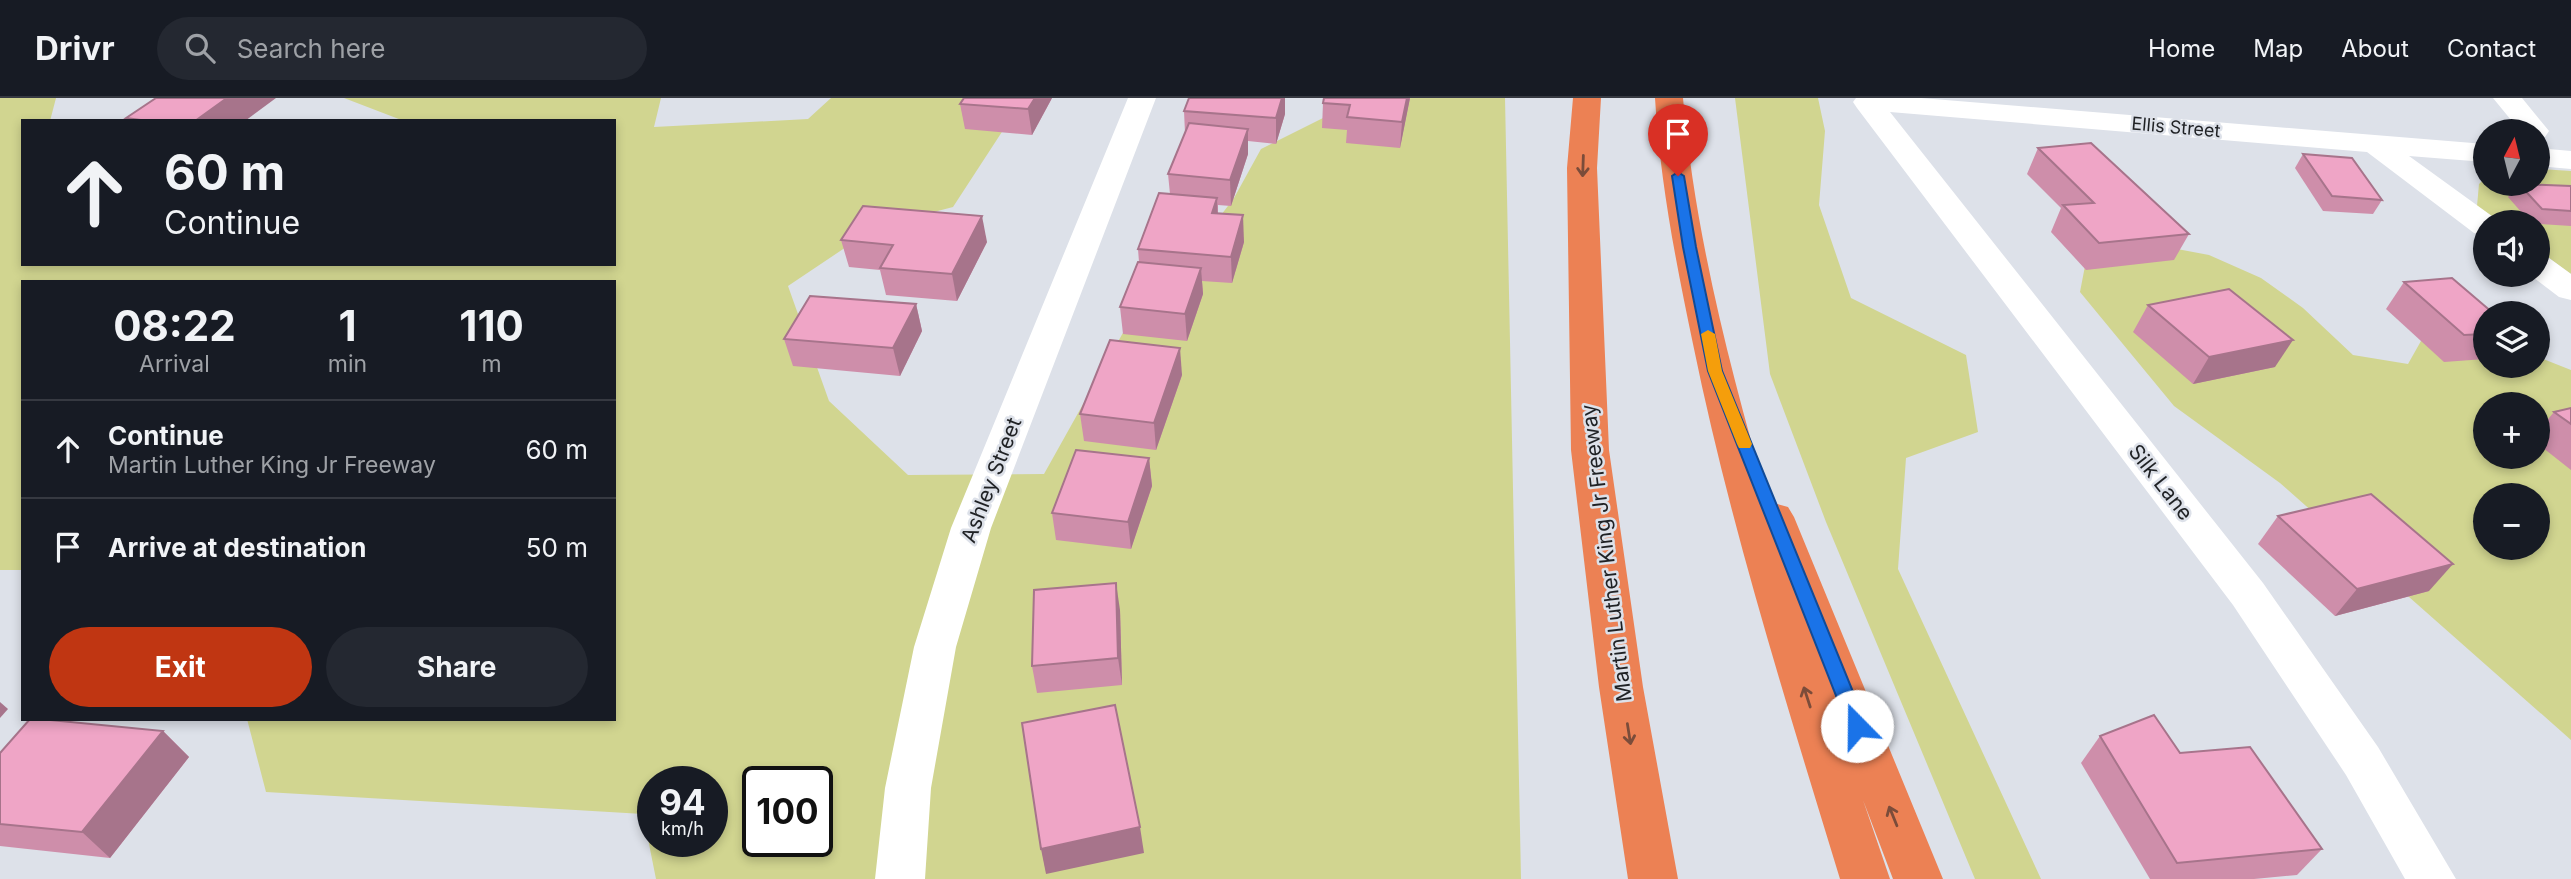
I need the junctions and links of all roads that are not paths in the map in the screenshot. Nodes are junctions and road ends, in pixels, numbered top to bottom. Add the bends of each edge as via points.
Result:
1 (1142, 98) edge
2 (1587, 98) edge
3 (1669, 98) edge
4 (2507, 98) edge
5 (1867, 102) joint
6 (2524, 119) edge
7 (2375, 144) junction
8 (2473, 152) edge
9 (2473, 217) edge
10 (2550, 274) edge
11 (2571, 290) edge
12 (1715, 371) junction
13 (900, 879) edge
14 (1653, 879) edge
15 (1865, 879) edge
16 (1918, 879) edge
17 (2431, 879) edge

1 - 13 street, Ashley Street via 971,528 932,660 908,788
2 -> 14 highway, Martin Luther King Jr Freeway via 1583,168 1590,450 1621,687
3 - 12 highway via 1690,247
4 - 6 street
5 - 7 street, Ellis Street
5 - 17 street, Silk Lane via 2248,594 2362,761
7 - 8 street, Ellis Street
7 - 9 street
10 - 11 street
15 -> 12 highway via 1766,570
16 -> 12 highway

